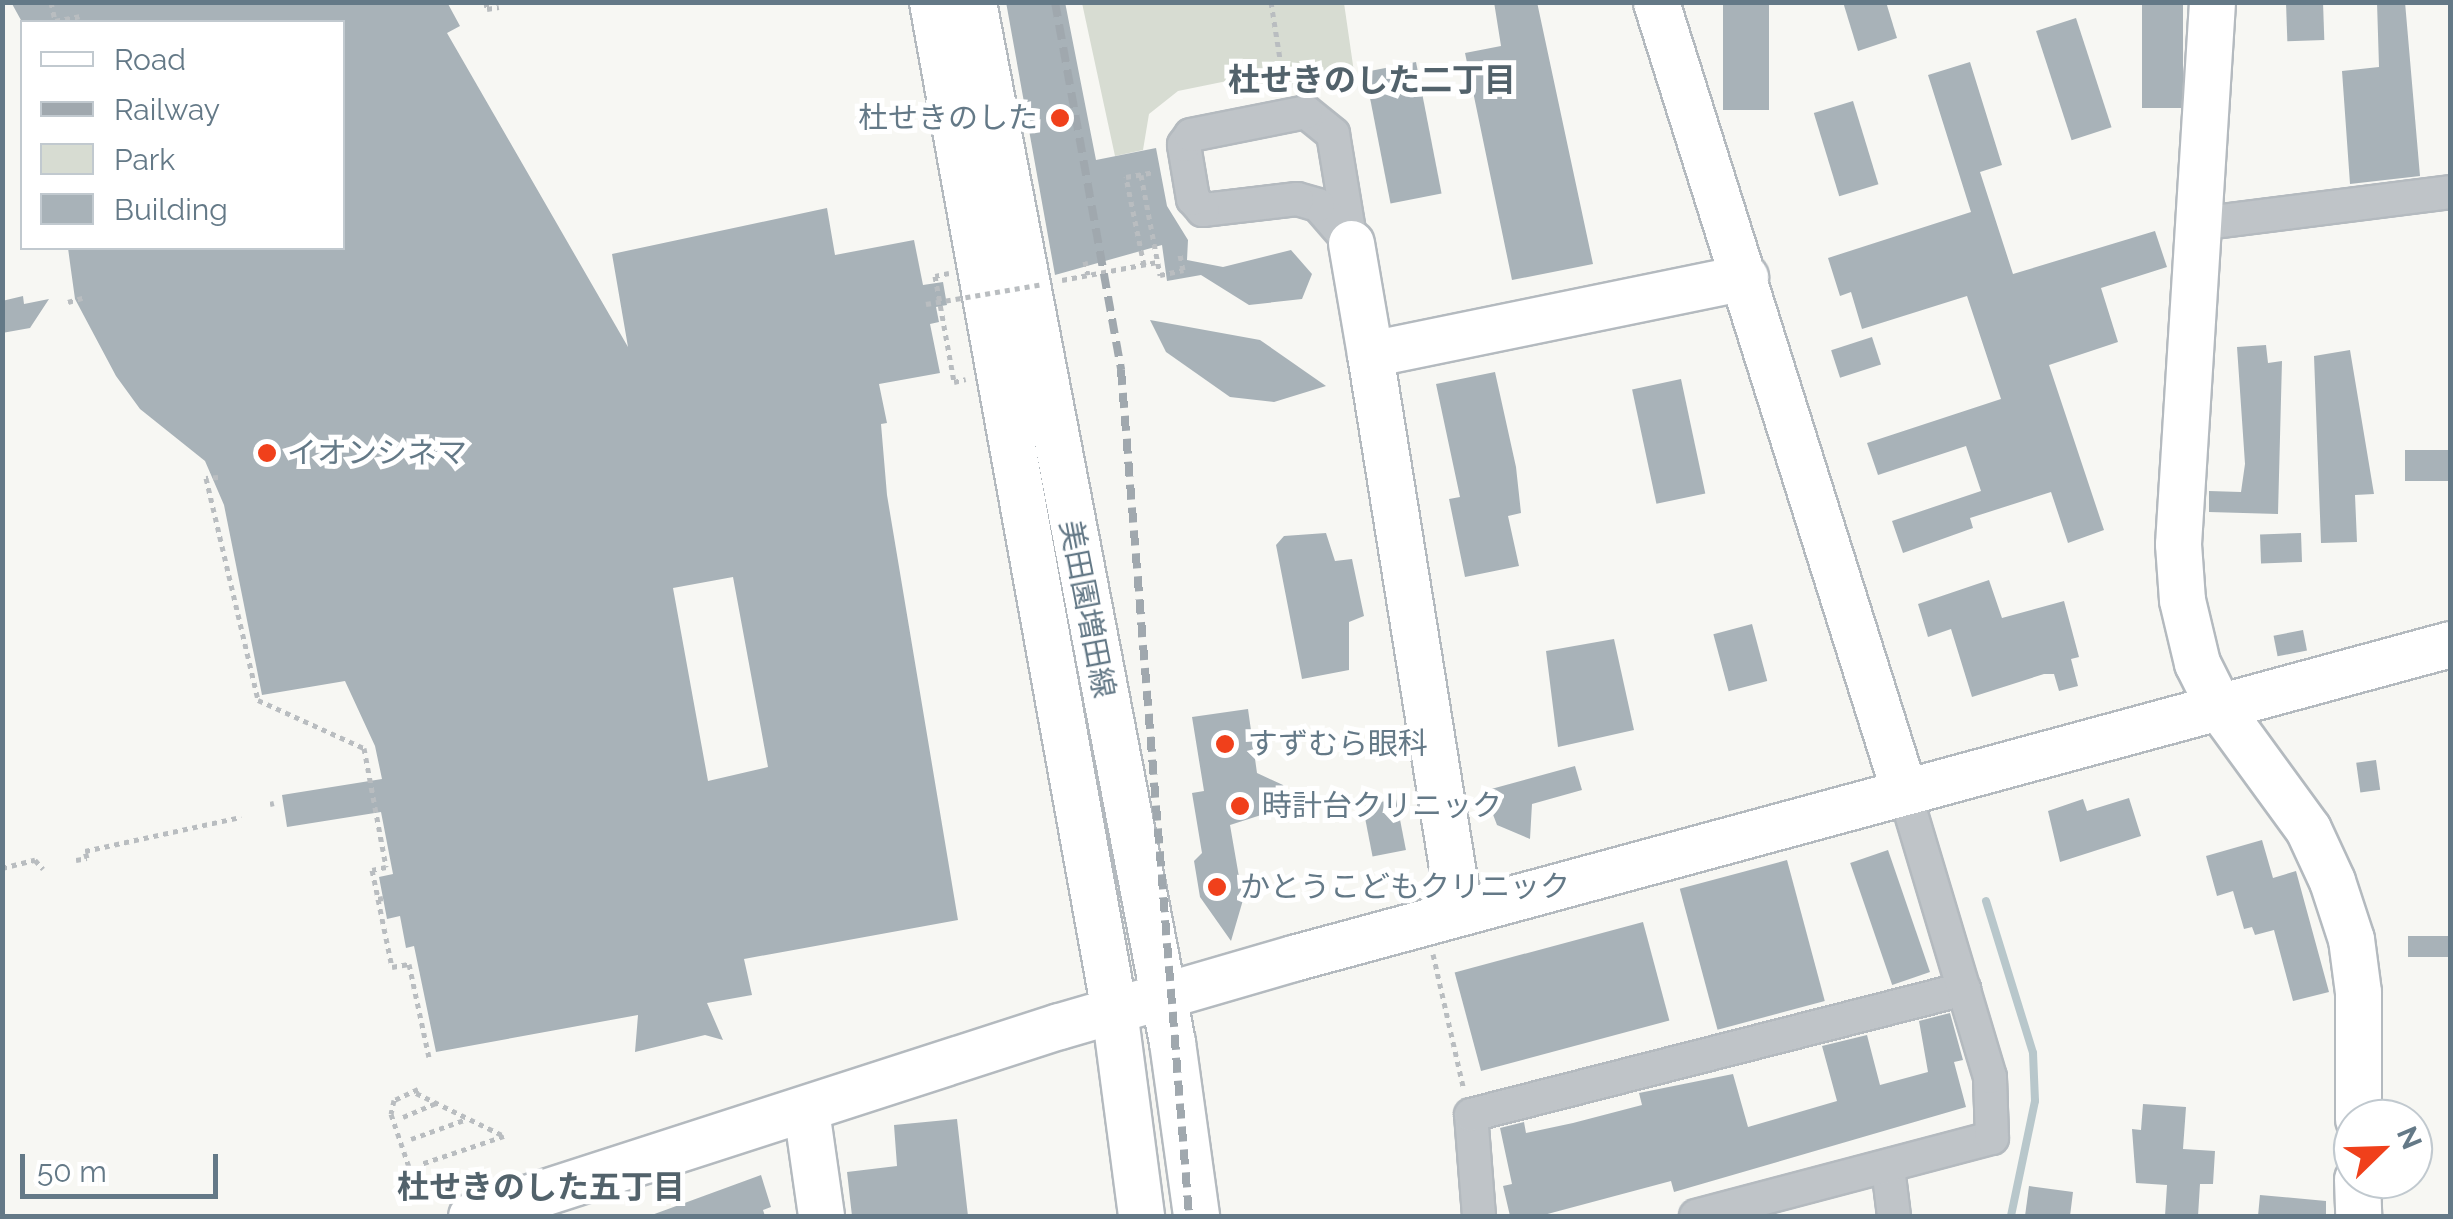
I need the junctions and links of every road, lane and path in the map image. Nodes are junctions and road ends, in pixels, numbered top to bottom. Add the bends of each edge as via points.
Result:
1 (486, 2) edge
2 (932, 2) edge
3 (973, 2) edge
4 (1271, 2) edge
5 (1656, 2) edge
6 (2212, 2) edge
7 (499, 7) dead end
8 (80, 16) dead end
9 (63, 20) edge
10 (1296, 103) junction
11 (1155, 172) dead end
12 (1141, 175) junction
13 (2450, 192) edge
14 (1306, 202) junction
15 (2196, 224) junction
16 (1351, 243) junction
17 (1180, 254) dead end
18 (1085, 261) dead end
19 (1157, 262) junction
20 (1144, 265) junction
21 (952, 272) dead end
22 (1088, 275) junction
23 (1744, 276) junction
24 (1056, 281) dead end
25 (1043, 284) dead end
26 (82, 298) dead end
27 (68, 302) dead end
28 (939, 302) junction
29 (926, 304) dead end
30 (1370, 354) junction
31 (972, 378) dead end
32 (218, 476) dead end
33 (2450, 644) edge
34 (2219, 707) junction
35 (383, 783) dead end
36 (370, 786) junction
37 (1904, 791) junction
38 (241, 817) dead end
39 (76, 860) dead end
40 (2, 868) edge
41 (43, 869) dead end
42 (1459, 911) junction
43 (1432, 951) dead end
44 (1964, 989) junction
45 (1163, 996) junction
46 (1114, 1010) junction
47 (429, 1057) dead end
48 (2358, 1099) edge
49 (436, 1104) junction
50 (806, 1110) junction
51 (1471, 1115) junction
52 (403, 1116) dead end
53 (468, 1119) junction
54 (410, 1140) dead end
55 (421, 1164) dead end
56 (1888, 1168) junction
57 (420, 1199) dead end
58 (471, 1216) edge
59 (821, 1216) edge
60 (1141, 1216) edge
61 (1196, 1216) edge
62 (1480, 1216) edge
63 (1696, 1216) edge
64 (1894, 1216) edge

1 - 7 path via 487,9
2 - 46 street, 美田園増田線
3 - 45 street, 美田園増田線
4 - 10 path
5 - 23 street
6 - 15 street
8 - 9 path
10 - 14 street via 1316,169
10 - 14 street via 1201,130 1184,145 1193,199 1202,210
10 - 16 street via 1333,134
11 - 12 path
12 - 19 path
12 - 20 path via 1126,178
13 - 15 street
14 - 16 street via 1318,205
15 - 34 street via 2178,544 2194,652
16 - 30 street
17 - 19 path via 1184,270 1160,276
18 - 22 path
19 - 20 path
20 - 22 path
21 - 28 path, bridge via 934,276
22 - 24 path
23 - 30 street
23 - 37 street
25 - 28 path, bridge
26 - 27 path
28 - 29 path, bridge
28 - 31 path via 954,382
30 - 42 street
32 - 36 path via 206,478 258,700 364,748
33 - 34 street
34 - 37 street
34 - 48 street via 2308,829 2332,881 2351,939 2358,992
35 - 36 path
36 - 47 path via 386,868 372,870 392,968 409,964
37 - 42 street
37 - 44 street
38 - 39 path via 86,851 87,858
40 - 41 path via 35,860
42 - 45 street
43 - 51 path
44 - 51 street
44 - 56 street via 1990,1077 1992,1138
45 - 46 street
45 - 61 street, 美田園増田線
46 - 50 street
46 - 60 street, 美田園増田線
49 - 52 path
49 - 53 path
49 - 57 path via 417,1091 398,1096 391,1114
50 - 58 street
50 - 59 street
51 - 62 street
53 - 54 path
53 - 55 path via 504,1136
56 - 63 street
56 - 64 street

